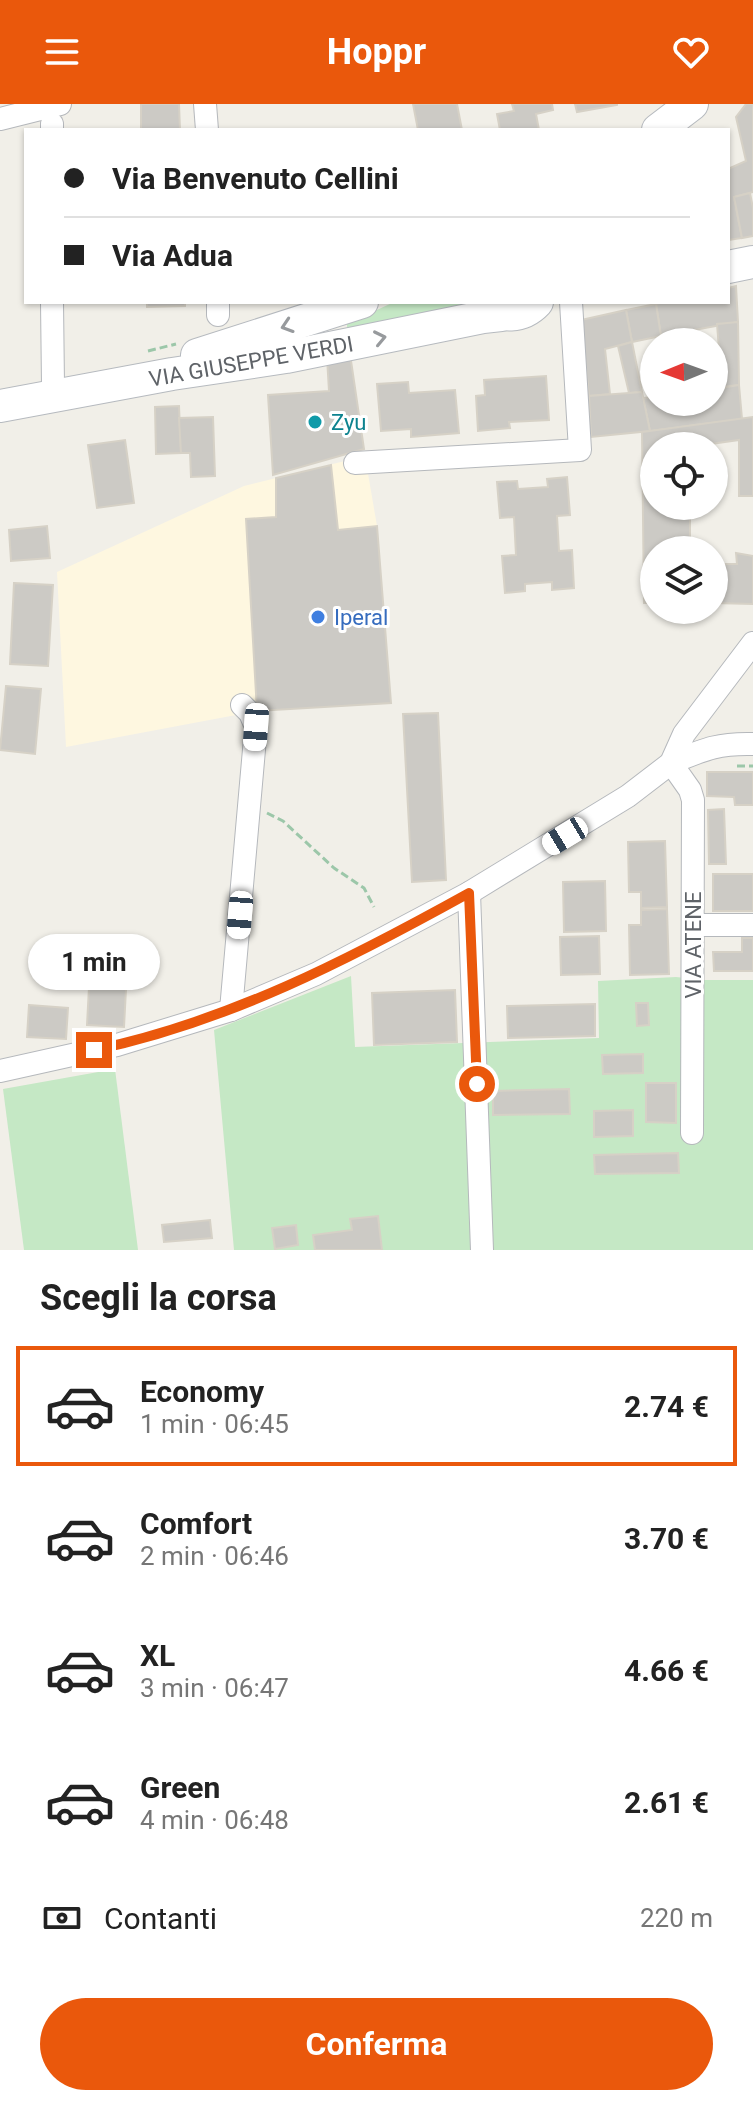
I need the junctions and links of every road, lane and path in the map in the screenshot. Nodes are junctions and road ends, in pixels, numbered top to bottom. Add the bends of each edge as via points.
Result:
1 (205, 104) edge
2 (692, 104) edge
3 (0, 119) edge
4 (55, 119) edge
5 (207, 128) edge
6 (661, 128) edge
7 (753, 262) edge
8 (730, 267) edge
9 (51, 304) edge
10 (356, 304) edge
11 (370, 304) edge
12 (545, 304) edge
13 (571, 304) edge
14 (510, 308) edge
15 (326, 349) junction
16 (15, 396) edge
17 (355, 463) dead end
18 (753, 643) edge
19 (242, 705) dead end
20 (753, 744) edge
21 (671, 763) junction
22 (250, 805) junction
23 (469, 893) junction
24 (374, 907) dead end
25 (693, 925) junction
26 (753, 925) edge
27 (231, 1010) junction
28 (0, 1071) edge
29 (692, 1133) dead end
30 (482, 1250) edge

1 - 5 street
2 - 6 main road
3 - 4 street
7 - 8 main road
9 - 16 street
10 -> 16 main road, VIA GIUSEPPE VERDI via 171,364
11 - 15 street via 330,326 322,340
12 - 14 main road, VIA GIUSEPPE VERDI
13 - 17 street via 580,450
15 -> 14 main road, VIA GIUSEPPE VERDI
15 - 16 main road, VIA GIUSEPPE VERDI
18 - 21 street via 684,734
19 - 22 street via 256,727
20 - 21 street via 717,745
21 - 23 street via 628,796
21 - 25 street, VIA ATENE via 693,800
22 - 24 path via 283,821 364,888
22 - 27 street
23 - 27 street via 316,974
23 - 30 street
25 - 26 street
25 - 29 street, VIA ATENE
27 - 28 street via 124,1043

